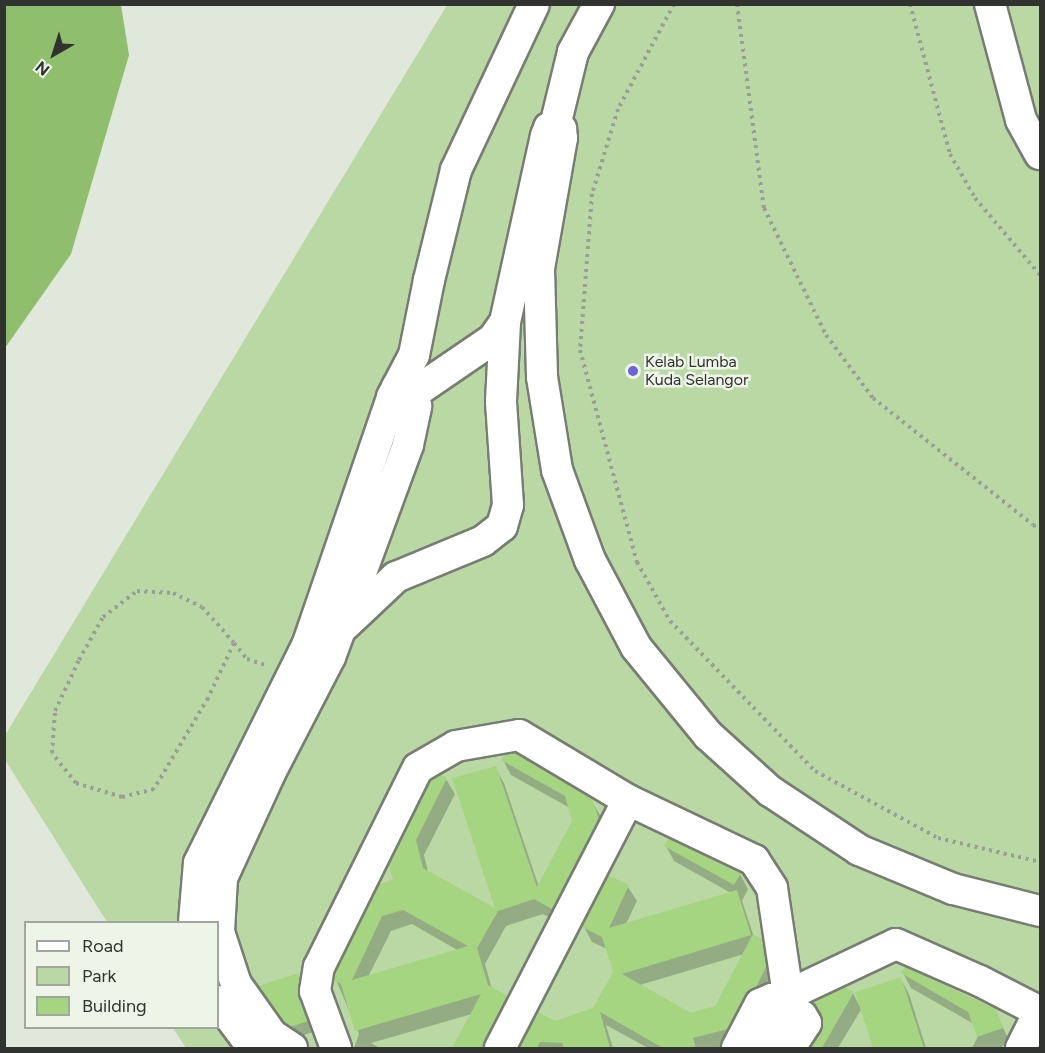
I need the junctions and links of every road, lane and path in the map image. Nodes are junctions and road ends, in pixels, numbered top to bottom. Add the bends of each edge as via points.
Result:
1 (534, 4) edge
2 (599, 4) edge
3 (674, 4) edge
4 (737, 4) edge
5 (910, 4) edge
6 (990, 4) edge
7 (555, 126) junction
8 (1041, 154) edge
9 (1041, 275) edge
10 (505, 322) junction
11 (406, 382) junction
12 (1041, 528) edge
13 (340, 631) junction
14 (234, 643) junction
15 (291, 675) junction
16 (628, 800) junction
17 (1041, 862) edge
18 (1041, 911) edge
19 (194, 921) edge
20 (785, 1000) junction
21 (219, 1002) edge
22 (1040, 1012) edge
23 (253, 1048) edge
24 (292, 1048) edge
25 (336, 1048) edge
26 (501, 1048) edge
27 (736, 1048) edge
28 (758, 1048) edge
29 (790, 1048) edge
30 (1021, 1048) edge

1 - 11 lane via 456,170
2 - 7 lane via 573,52
3 - 17 path via 618,109 592,194 580,350 637,562 670,621 814,771 938,838
4 - 12 path via 764,208 826,335 873,398
5 - 9 path via 950,154 975,198
6 - 8 lane via 1021,120
7 - 10 lane via 549,128 546,136
7 - 18 lane via 561,129 562,138 539,269 542,377 557,470 590,560 636,647 717,743 770,791 859,850 953,889
10 - 11 lane via 493,339
10 - 13 lane via 501,401 508,505 502,526 483,541 396,577
11 - 13 lane via 416,406 408,445
11 - 15 lane via 308,642
13 - 24 lane via 222,878 219,932 236,984 272,1035
14 - 14 path via 202,607 173,592 137,591 103,617 79,660 55,711 52,753 76,783 122,797 154,789 208,698
14 - 15 path via 247,659
15 - 19 lane via 199,863
16 - 20 lane via 754,860 771,888
16 - 25 lane via 519,735 456,746 418,768 319,967 315,991
16 - 26 lane
20 - 22 lane via 896,944
20 - 27 lane via 765,1000
20 - 28 lane
20 - 29 lane via 806,1023
21 - 23 lane
22 - 30 lane

